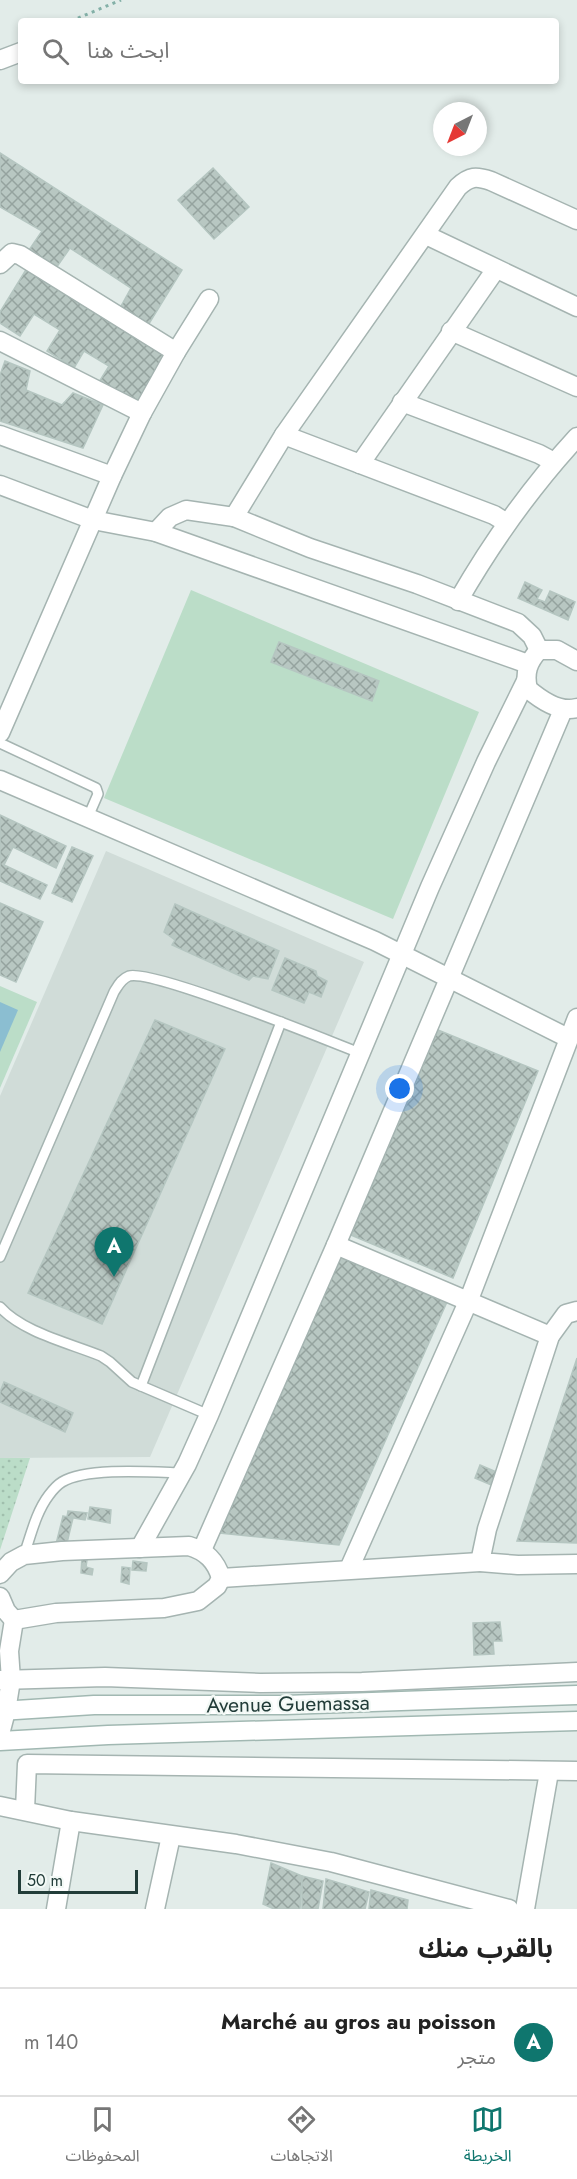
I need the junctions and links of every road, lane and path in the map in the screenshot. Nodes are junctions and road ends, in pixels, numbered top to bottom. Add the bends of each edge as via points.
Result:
1 (121, 0) edge
2 (77, 18) edge
3 (577, 220) edge
4 (426, 235) junction
5 (0, 264) edge
6 (496, 269) junction
7 (209, 299) dead end
8 (577, 307) edge
9 (451, 331) junction
10 (0, 341) edge
11 (176, 351) junction
12 (577, 387) edge
13 (402, 402) junction
14 (142, 413) junction
15 (0, 435) edge
16 (284, 435) junction
17 (577, 437) edge
18 (554, 462) junction
19 (360, 464) junction
20 (112, 476) junction
21 (0, 484) edge
22 (234, 517) junction
23 (93, 520) junction
24 (507, 523) junction
25 (156, 532) junction
26 (458, 601) junction
27 (577, 661) edge
28 (531, 665) junction
29 (570, 709) edge
30 (0, 733) edge
31 (0, 743) edge
32 (0, 780) edge
33 (88, 817) junction
34 (403, 956) junction
35 (448, 980) junction
36 (577, 1018) edge
37 (280, 1022) junction
38 (568, 1038) junction
39 (360, 1053) junction
40 (336, 1245) junction
41 (0, 1257) edge
42 (468, 1302) junction
43 (0, 1307) edge
44 (577, 1311) edge
45 (550, 1336) junction
46 (141, 1386) junction
47 (209, 1415) junction
48 (182, 1473) junction
49 (140, 1548) junction
50 (201, 1550) junction
51 (24, 1555) junction
52 (480, 1562) junction
53 (577, 1564) edge
54 (349, 1569) junction
55 (0, 1574) edge
56 (221, 1578) junction
57 (0, 1597) edge
58 (14, 1620) junction
59 (4, 1658) edge
60 (577, 1672) edge
61 (5, 1680) edge
62 (577, 1695) edge
63 (3, 1711) edge
64 (577, 1721) edge
65 (0, 1734) edge
66 (0, 1741) edge
67 (577, 1771) edge
68 (549, 1772) junction
69 (0, 1806) edge
70 (25, 1810) junction
71 (71, 1821) junction
72 (171, 1836) junction
73 (56, 1909) edge
74 (155, 1909) edge
75 (509, 1909) edge
76 (525, 1909) edge

1 - 2 path
3 - 4 street via 476,176 458,187
4 - 6 street
4 - 16 street
5 - 11 street via 12,253 20,255
6 - 8 street
6 - 9 street
7 - 11 street
9 - 12 street
9 - 13 street
10 - 14 street
11 - 14 street
13 - 18 street
13 - 19 street
14 - 20 street
15 - 20 street
16 - 19 street
16 - 22 street
17 - 18 street
18 - 24 street
19 - 24 street
20 - 23 street
21 - 23 street
22 - 25 street via 186,510 170,517
22 - 26 street
23 - 25 street
23 - 30 street
24 - 26 street
25 - 28 street
26 - 28 street via 518,623 532,636
27 - 28 street via 557,650
28 - 29 street via 528,689
28 - 34 street via 430,887
29 - 35 street
31 - 33 lane via 96,788 98,794
32 - 33 street
33 - 34 street
34 - 35 street
34 - 39 street
35 - 38 street
35 - 40 street
36 - 38 street
37 - 39 lane
37 - 41 lane via 162,980 130,975 121,981
37 - 46 lane
38 - 42 street
39 - 47 street
40 - 42 street
40 - 50 street
42 - 45 street
42 - 54 street
43 - 46 lane via 21,1324 100,1356
44 - 45 street via 566,1314
45 - 52 street via 487,1529
46 - 47 lane
47 - 48 street
48 - 49 street
48 - 51 lane via 97,1473 60,1483 48,1495 36,1518
49 - 50 street via 189,1546
49 - 51 street
50 - 56 street via 218,1568
51 - 55 street
52 - 53 street
52 - 54 street
54 - 56 street
56 - 58 street via 198,1601 164,1608 56,1613
57 - 58 street
58 - 59 street
59 - 61 street
60 - 61 street via 362,1682 105,1677
61 - 63 street
62 - 63 street, Avenue Guemassa via 285,1705 94,1705
63 - 65 street
64 - 66 street, Avenue Guemassa
67 - 68 street
68 - 70 street via 27,1764
68 - 76 street
69 - 70 street
70 - 71 street
71 - 72 street
71 - 73 street
72 - 74 street
72 - 75 street via 331,1862

